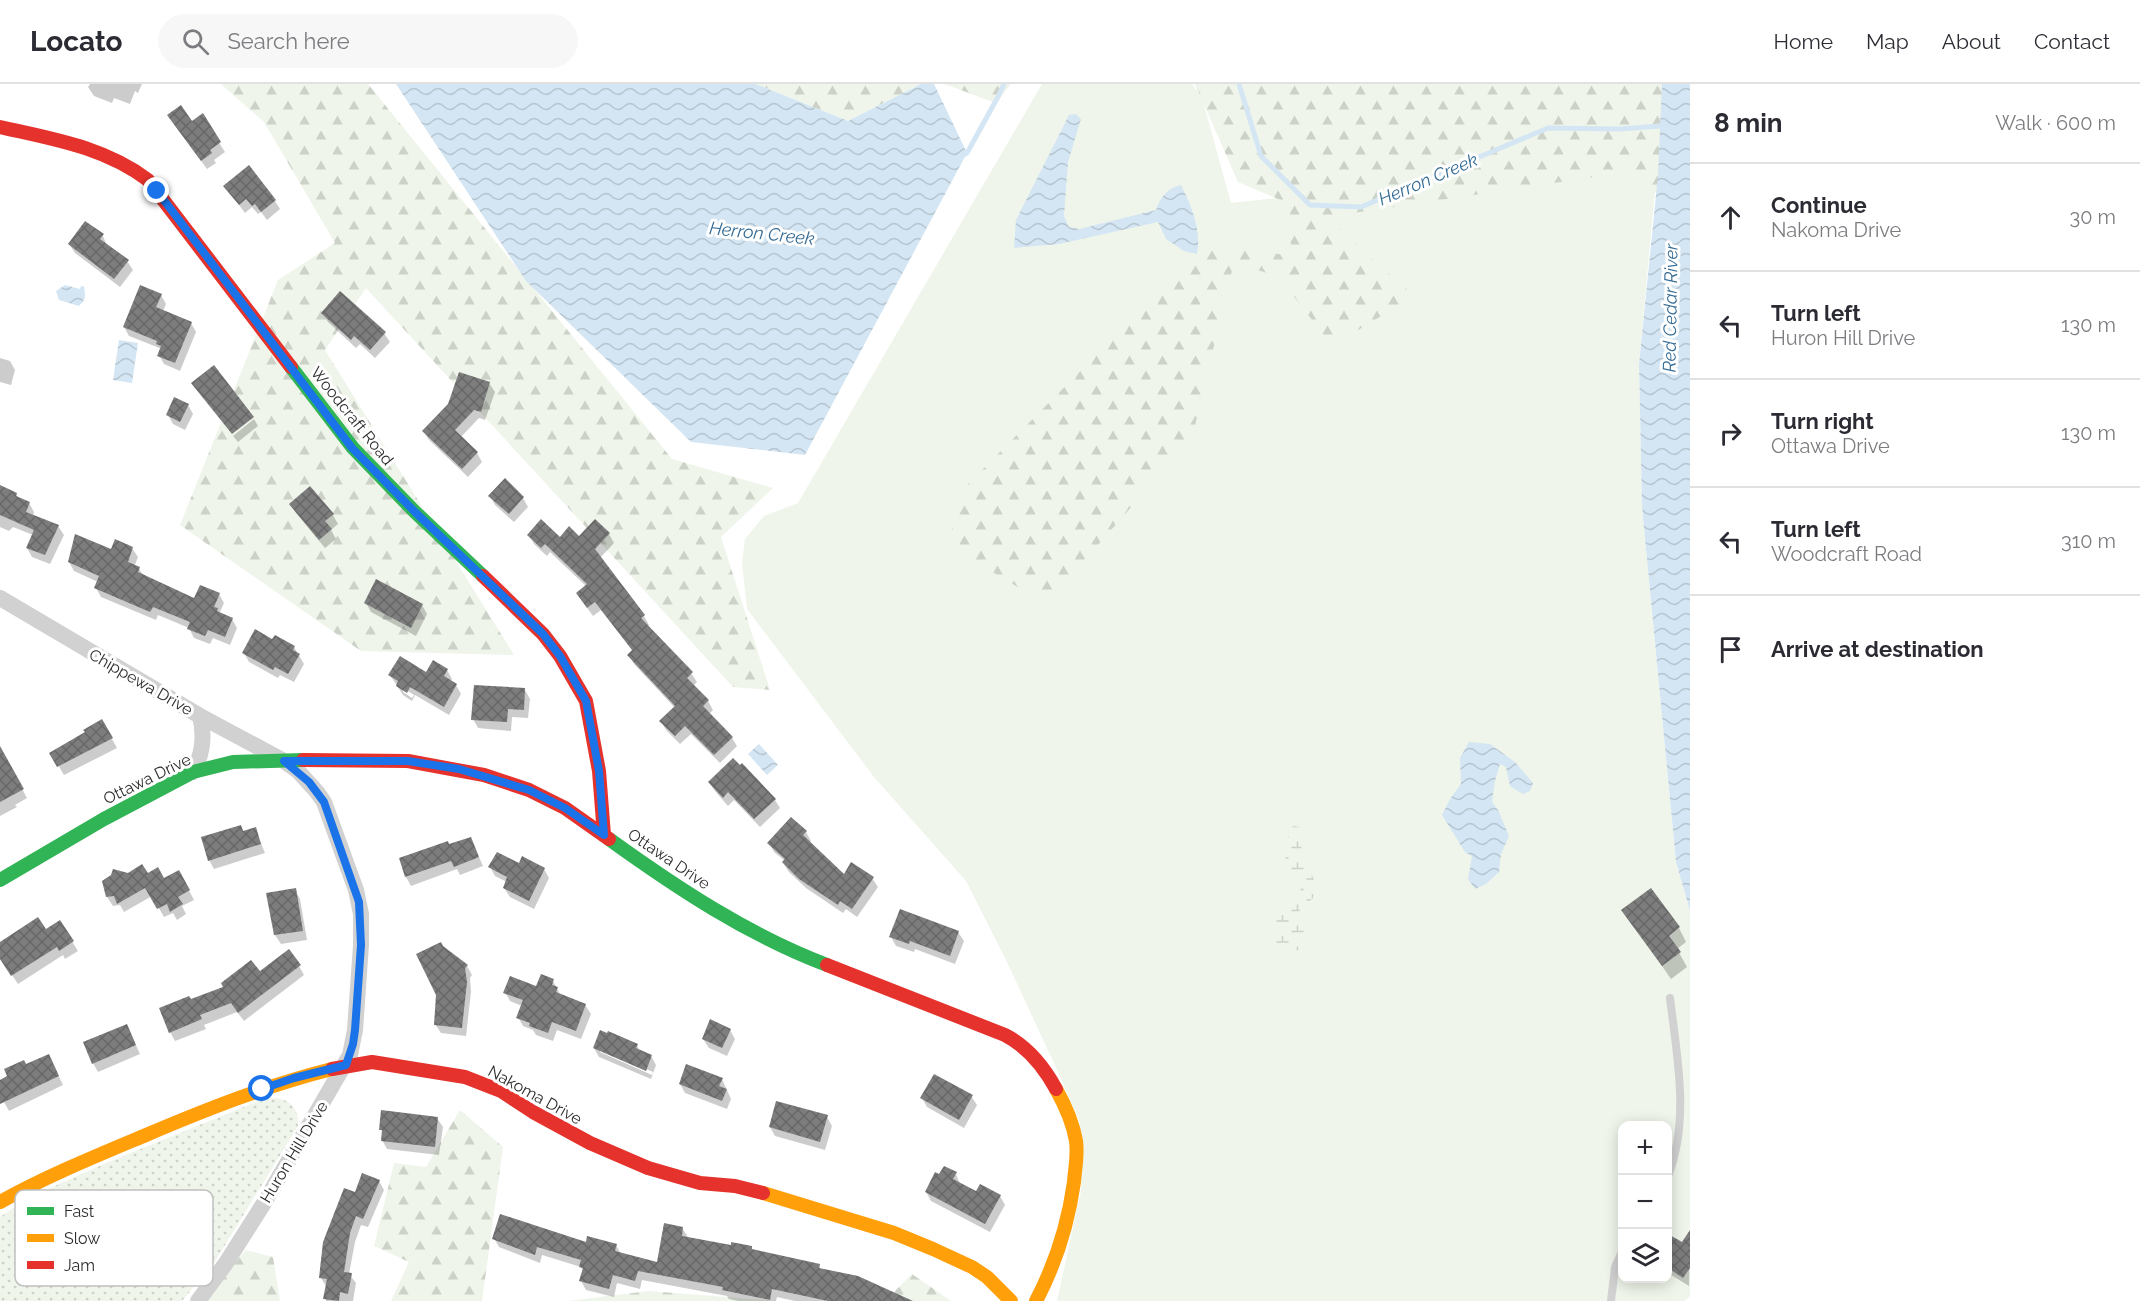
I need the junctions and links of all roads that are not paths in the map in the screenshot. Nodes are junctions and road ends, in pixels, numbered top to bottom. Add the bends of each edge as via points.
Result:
1 (0, 127) edge
2 (0, 598) edge
3 (200, 716) junction
4 (284, 761) junction
5 (193, 772) junction
6 (604, 835) junction
7 (0, 880) edge
8 (1670, 998) dead end
9 (346, 1065) junction
10 (1668, 1175) edge
11 (22, 1190) edge
12 (15, 1194) edge
13 (0, 1202) edge
14 (1618, 1261) edge
15 (213, 1281) edge
16 (209, 1286) edge
17 (198, 1301) edge
18 (1011, 1301) edge
19 (1036, 1301) edge
20 (1611, 1301) edge

1 - 6 street, Woodcraft Road via 104,153 148,180 352,448 543,634 586,701 599,771
2 - 3 street, Chippewa Drive
3 - 4 street, Chippewa Drive
3 - 5 street via 203,745
4 - 5 street, Ottawa Drive via 233,762
4 - 6 street, Ottawa Drive via 408,761 459,769 529,790 565,808
4 - 9 street, Huron Hill Drive via 309,782 324,802 359,902 361,937 355,1030
5 - 7 street, Ottawa Drive
6 - 19 street, Ottawa Drive via 749,930 808,958 993,1029 1016,1041 1035,1058 1060,1096 1077,1151 1066,1229 1055,1264
8 - 10 lane via 1681,1112
9 - 11 street, Nakoma Drive via 294,1078 189,1117
9 - 15 street, Huron Hill Drive
9 - 18 street, Nakoma Drive via 372,1062 483,1083 580,1138 663,1174 755,1191 894,1233 972,1267
12 - 13 street, Nakoma Drive
14 - 20 lane
16 - 17 street, Huron Hill Drive

